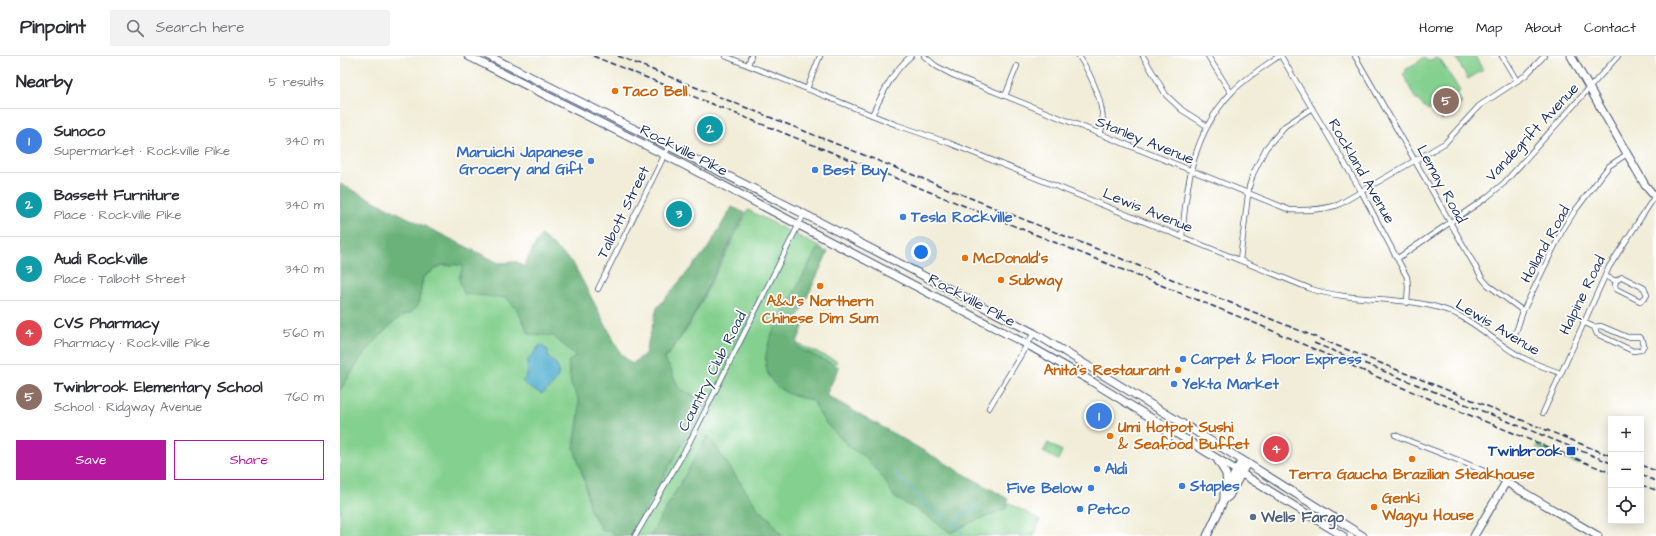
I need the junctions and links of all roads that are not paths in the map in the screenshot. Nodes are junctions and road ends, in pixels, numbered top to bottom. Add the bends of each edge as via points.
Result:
1 (468, 56) edge
2 (489, 56) edge
3 (725, 56) edge
4 (751, 56) edge
5 (820, 56) edge
6 (911, 56) edge
7 (924, 56) edge
8 (1079, 56) edge
9 (1143, 56) edge
10 (1208, 56) edge
11 (1280, 56) edge
12 (1355, 56) edge
13 (1502, 56) edge
14 (1544, 56) edge
15 (1571, 56) edge
16 (1618, 56) edge
17 (748, 65) junction
18 (1017, 66) dead end
19 (1517, 81) junction
20 (1589, 88) junction
21 (807, 89) junction
22 (1231, 93) junction
23 (1005, 96) junction
24 (1312, 108) junction
25 (872, 115) junction
26 (1206, 126) junction
27 (1100, 134) junction
28 (669, 146) junction
29 (1627, 154) junction
30 (665, 155) junction
31 (1416, 160) junction
32 (1190, 171) junction
33 (738, 181) junction
34 (733, 190) junction
35 (1362, 191) junction
36 (1248, 194) junction
37 (1655, 197) edge
38 (804, 214) junction
39 (1450, 222) junction
40 (800, 225) junction
41 (1182, 237) junction
42 (1398, 258) junction
43 (1240, 260) junction
44 (1605, 276) junction
45 (1616, 281) junction
46 (598, 289) dead end
47 (1407, 303) junction
48 (1523, 311) junction
49 (1583, 322) junction
50 (1594, 327) junction
51 (1034, 333) junction
52 (1514, 338) dead end
53 (1026, 344) junction
54 (1560, 372) junction
55 (989, 408) dead end
56 (1543, 413) dead end
57 (1164, 426) junction
58 (1395, 435) dead end
59 (1183, 438) junction
60 (1215, 458) junction
61 (1244, 462) junction
62 (1238, 472) junction
63 (1506, 482) junction
64 (1227, 487) junction
65 (1224, 500) junction
66 (635, 536) edge
67 (1207, 536) edge
68 (1343, 536) edge
69 (1363, 536) edge
70 (1474, 536) edge
71 (1598, 536) edge

1 - 30 main road, Rockville Pike
2 - 28 main road, Rockville Pike
3 - 17 street, Lewis Avenue
4 - 17 street
5 - 21 street
6 - 25 street via 889,80
7 - 23 street, Stanley Avenue via 953,75
8 - 27 street via 1098,98 1103,124
9 - 26 street via 1166,95 1182,110
10 - 22 street
11 - 22 street
11 - 24 street, Rockland Avenue
12 - 31 street, Lemay Road
13 - 19 street
14 - 19 street, Stanley Avenue
15 - 20 main road
16 - 20 street, Vandegrift Avenue
17 - 21 street, Lewis Avenue
18 - 23 street
19 - 31 street, Stanley Avenue via 1479,106 1445,143
20 - 29 main road
20 - 39 street, Vandegrift Avenue via 1504,183
21 - 25 street, Lewis Avenue
22 - 26 street
23 - 27 street, Stanley Avenue
24 - 35 street, Rockland Avenue
24 - 36 street via 1285,126 1266,148 1253,174
25 - 41 street, Lewis Avenue via 949,143
26 - 32 street
27 - 32 street, Stanley Avenue
28 - 30 street, Talbott Street
28 - 33 main road, Rockville Pike
29 - 37 main road
29 - 48 street, Holland Road via 1609,166 1574,212
30 - 34 main road, Rockville Pike
30 - 46 street, Talbott Street
31 - 35 street, Stanley Avenue
31 - 39 street, Lemay Road
32 - 36 street, Stanley Avenue
32 - 41 street
33 - 34 main road
33 - 38 main road, Rockville Pike
34 - 40 main road, Rockville Pike
35 - 36 street, Stanley Avenue via 1338,205 1308,211 1290,210
35 - 42 street, Rockland Avenue
36 - 43 street
37 - 44 street, Halpine Road
38 - 40 street, Country Club Road
38 - 51 main road, Rockville Pike
39 - 42 street, Vandegrift Avenue
39 - 48 street, Lemay Road via 1488,285
40 - 53 main road, Rockville Pike
40 - 66 street, Country Club Road via 687,447
41 - 43 street, Lewis Avenue
42 - 47 street, Rockland Avenue via 1407,277
43 - 47 street, Lewis Avenue via 1330,295
44 - 45 street
44 - 49 street, Halpine Road
45 - 45 street via 1616,289 1640,300 1645,298 1647,294 1644,288 1622,277
47 - 54 street, Lewis Avenue via 1447,310 1479,327 1525,360
48 - 52 street, Holland Road
49 - 50 street
49 - 54 street, Halpine Road
50 - 50 street via 1597,334 1633,351 1641,350 1644,345 1640,337 1627,337 1601,326
51 - 53 street
51 - 61 main road, Rockville Pike
53 - 55 street
53 - 57 main road, Rockville Pike
54 - 56 street, Halpine Road
57 - 59 main road, Rockville Pike
57 - 59 main road via 1168,436 1167,444
58 - 63 street via 1484,470
59 - 60 main road, Rockville Pike
60 - 62 main road, Rockville Pike
60 - 64 main road via 1226,474
61 - 62 main road
61 - 69 main road, Rockville Pike
62 - 64 main road
62 - 65 main road via 1229,496
62 - 68 main road, Rockville Pike
63 - 70 main road
63 - 71 main road
64 - 65 main road
65 - 67 main road

